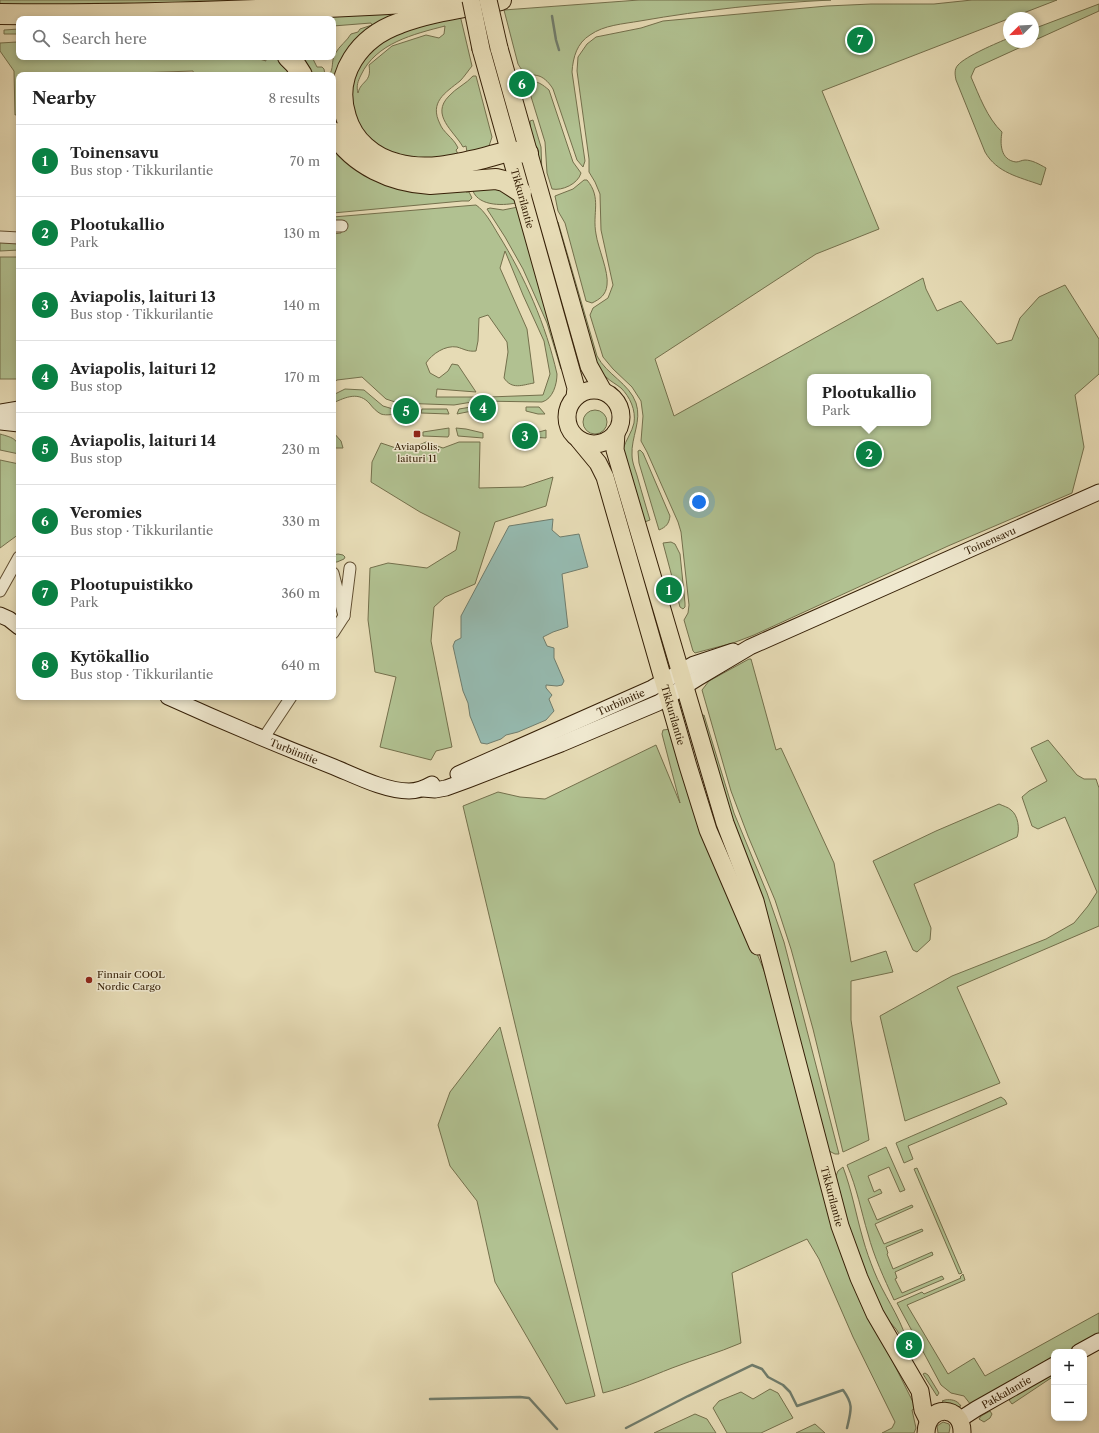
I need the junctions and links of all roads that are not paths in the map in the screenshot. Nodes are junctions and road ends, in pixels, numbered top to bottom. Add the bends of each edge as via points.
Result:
1 (460, 0) edge
2 (471, 0) edge
3 (488, 0) edge
4 (501, 0) edge
5 (141, 13) junction
6 (0, 14) edge
7 (158, 16) edge
8 (291, 60) edge
9 (300, 72) edge
10 (336, 136) edge
11 (517, 156) junction
12 (456, 181) junction
13 (521, 192) junction
14 (0, 237) edge
15 (16, 238) edge
16 (603, 391) junction
17 (575, 397) junction
18 (16, 409) edge
19 (0, 412) edge
20 (0, 422) edge
21 (16, 424) edge
22 (616, 432) junction
23 (579, 440) junction
24 (1099, 492) edge
25 (16, 562) edge
26 (350, 568) dead end
27 (336, 585) edge
28 (0, 591) edge
29 (0, 615) edge
30 (344, 616) junction
31 (0, 625) edge
32 (16, 625) edge
33 (16, 628) edge
34 (336, 628) edge
35 (682, 679) junction
36 (664, 681) junction
37 (668, 697) junction
38 (175, 700) edge
39 (289, 700) edge
40 (263, 739) junction
41 (423, 789) junction
42 (778, 988) junction
43 (1099, 1341) edge
44 (1084, 1349) edge
45 (1051, 1368) edge
46 (920, 1391) junction
47 (944, 1411) junction
48 (960, 1426) edge
49 (927, 1427) edge

1 - 5 highway
2 - 11 main road, Tikkurilantie, bridge via 481,49
3 - 11 main road, Tikkurilantie, bridge via 499,48
4 - 11 highway via 423,16 399,23 373,37 352,58 346,70 342,97 348,123 362,145 377,156 396,164 431,168
5 - 6 highway
5 - 7 highway
8 - 9 highway
10 - 12 highway via 345,148 374,170 419,183
11 - 12 highway
11 - 13 main road, Tikkurilantie
11 - 16 main road, Tikkurilantie via 589,366
12 - 13 highway via 496,179
13 - 17 main road, Tikkurilantie via 576,388
14 - 15 street
16 - 17 main road via 590,390
16 - 22 main road via 613,397 621,414
17 - 23 main road via 570,404 567,418 571,430
18 - 19 street
20 - 21 street
22 - 23 main road via 598,443
22 - 35 main road, Tikkurilantie via 615,450
23 - 36 main road, Tikkurilantie via 598,463 605,477
24 - 35 street, Toinensavu
25 - 28 street
26 - 30 street
27 - 30 street
29 - 32 street
30 - 34 street
31 - 33 street
35 - 36 street, Toinensavu
35 - 37 street, Toinensavu
35 - 42 main road, Tikkurilantie via 725,823 755,901
36 - 37 main road, Tikkurilantie
36 - 41 street, Turbiinitie
37 - 41 street, Turbiinitie via 561,744 468,780 446,788
37 - 42 main road, Tikkurilantie via 708,830
38 - 40 street, Turbiinitie
39 - 40 street
40 - 41 street, Turbiinitie via 396,790
42 - 46 main road, Tikkurilantie via 848,1249 875,1314
43 - 44 street
45 - 48 street, Pakkalantie via 976,1409
46 - 47 main road, Tikkurilantie
46 - 49 main road, Tikkurilantie
47 - 48 main road, Tikkurilantie via 955,1415
47 - 49 main road via 937,1413

